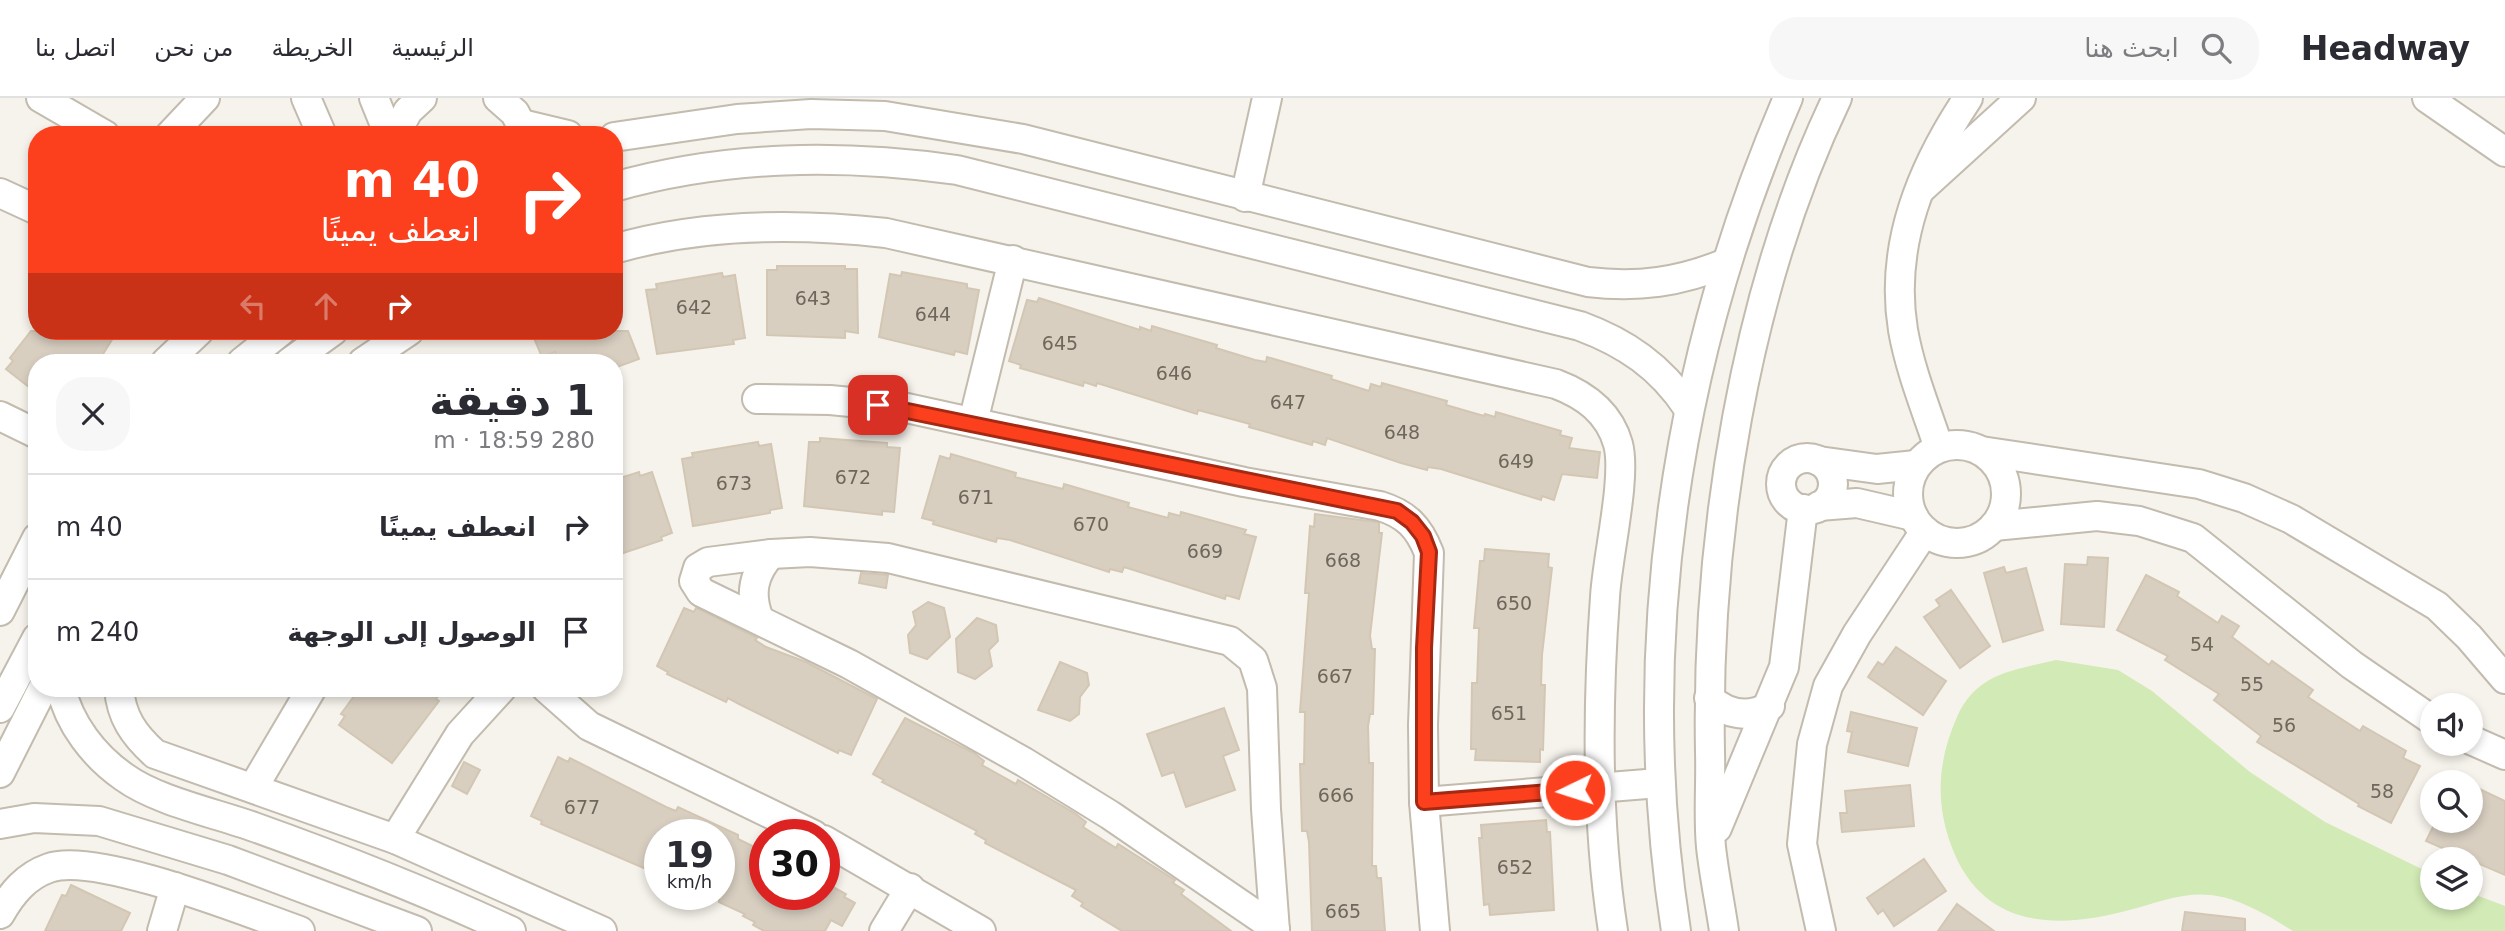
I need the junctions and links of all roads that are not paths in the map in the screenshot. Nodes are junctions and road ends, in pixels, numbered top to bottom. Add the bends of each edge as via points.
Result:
1 (41, 98) edge
2 (205, 98) edge
3 (306, 98) edge
4 (374, 98) edge
5 (422, 98) edge
6 (498, 98) edge
7 (1267, 98) edge
8 (1788, 98) edge
9 (1801, 98) edge
10 (1968, 98) edge
11 (2021, 98) edge
12 (2427, 98) edge
13 (1836, 100) edge
14 (89, 126) edge
15 (179, 126) edge
16 (321, 126) edge
17 (385, 126) edge
18 (400, 126) edge
19 (521, 126) edge
20 (623, 136) edge
21 (2505, 152) edge
22 (623, 185) edge
23 (0, 193) edge
24 (1917, 193) junction
25 (1245, 197) junction
26 (28, 206) edge
27 (1743, 209) junction
28 (1787, 225) junction
29 (623, 247) edge
30 (1013, 260) junction
31 (1726, 263) junction
32 (1566, 277) junction
33 (1556, 320) junction
34 (189, 340) edge
35 (270, 340) edge
36 (321, 340) edge
37 (396, 340) edge
38 (175, 354) edge
39 (252, 354) edge
40 (301, 354) edge
41 (375, 354) edge
42 (757, 399) dead end
43 (1688, 408) junction
44 (0, 416) edge
45 (973, 422) junction
46 (28, 430) edge
47 (1939, 448) junction
48 (1981, 451) junction
49 (1819, 461) junction
50 (1916, 465) junction
51 (1811, 508) junction
52 (1919, 523) junction
53 (1994, 526) junction
54 (771, 554) junction
55 (28, 556) edge
56 (0, 611) edge
57 (759, 619) junction
58 (28, 655) edge
59 (2505, 679) edge
60 (38, 697) edge
61 (65, 697) edge
62 (121, 697) edge
63 (307, 697) edge
64 (494, 697) edge
65 (556, 697) edge
66 (1709, 698) junction
67 (1770, 706) junction
68 (0, 708) edge
69 (2420, 712) edge
70 (2483, 745) edge
71 (2505, 755) edge
72 (0, 773) edge
73 (1659, 783) junction
74 (253, 788) junction
75 (1600, 789) junction
76 (1424, 802) junction
77 (781, 819) edge
78 (0, 824) edge
79 (395, 839) junction
80 (1711, 846) junction
81 (840, 849) edge
82 (175, 887) junction
83 (910, 888) junction
84 (0, 914) edge
85 (548, 919) edge
86 (1824, 927) edge
87 (1275, 929) edge
88 (162, 931) edge
89 (300, 931) edge
90 (417, 931) edge
91 (511, 931) edge
92 (602, 931) edge
93 (884, 931) edge
94 (981, 931) edge
95 (1435, 931) edge
96 (1613, 931) edge
97 (1676, 931) edge
98 (1724, 931) edge

1 - 14 street
2 - 15 street
3 - 16 street
4 - 17 street
5 - 18 street
6 - 19 street
7 - 25 street
8 - 27 street
9 - 13 street via 1818,106
10 - 24 street via 1939,142
11 - 24 street
12 - 21 street
13 - 28 street
20 - 25 street via 737,119 885,116 1023,139
22 - 33 street via 705,167 768,160 844,158 944,168 1019,183
23 - 26 street
24 - 47 street via 1903,249 1903,329
25 - 32 street
27 - 28 street via 1768,209
27 - 31 street
28 - 66 street via 1746,377 1731,456 1712,615
29 - 30 street via 698,231 827,226 886,233
30 - 45 street
30 - 75 street via 1556,384 1578,392 1596,406 1614,435 1620,468 1606,574 1599,681
31 - 32 street via 1644,285 1616,286
31 - 43 street
32 - 33 street
33 - 43 street via 1631,349 1674,386
34 - 38 street
35 - 39 street
36 - 40 street
37 - 41 street
42 - 45 street via 902,407
43 - 73 street via 1662,595
44 - 46 street
45 - 76 street via 1244,482 1380,506 1412,522 1429,552
47 - 48 street via 1968,446
47 - 50 street
48 - 53 street via 1995,462 2006,494
48 - 59 street via 2199,484 2245,498 2291,519 2437,606
49 - 50 street via 1877,469
49 - 51 street via 1833,484 1826,501
49 - 51 street via 1802,458 1783,472 1781,488 1788,502
50 - 52 street via 1908,490
51 - 52 street via 1867,504
51 - 67 street via 1788,647
52 - 53 street via 1936,538 1961,542
52 - 86 street via 1828,686 1812,744 1802,844
53 - 69 street via 2097,516 2139,521 2193,538 2352,665
54 - 57 street via 754,584
54 - 57 street via 708,562 695,574 701,592
54 - 87 street via 849,554 926,566 1216,636 1243,649 1259,673 1262,688
55 - 56 street
57 - 87 street via 1024,762 1110,815
58 - 68 street
60 - 72 street
61 - 91 street via 77,729 99,757 126,779 344,859
62 - 74 street via 127,723 155,754
63 - 74 street
64 - 79 street via 460,734
65 - 77 street via 589,726
66 - 67 street via 1733,713 1752,714
66 - 80 street
67 - 80 street via 1737,774
70 - 71 street
73 - 75 street
73 - 97 street
74 - 79 street
75 - 76 street
75 - 96 street
76 - 95 street
78 - 90 street via 55,818 99,821 228,860
79 - 85 street
80 - 98 street
81 - 83 street
82 - 84 street via 92,866 51,867 16,889
82 - 88 street
82 - 89 street
83 - 93 street
83 - 94 street
85 - 92 street

